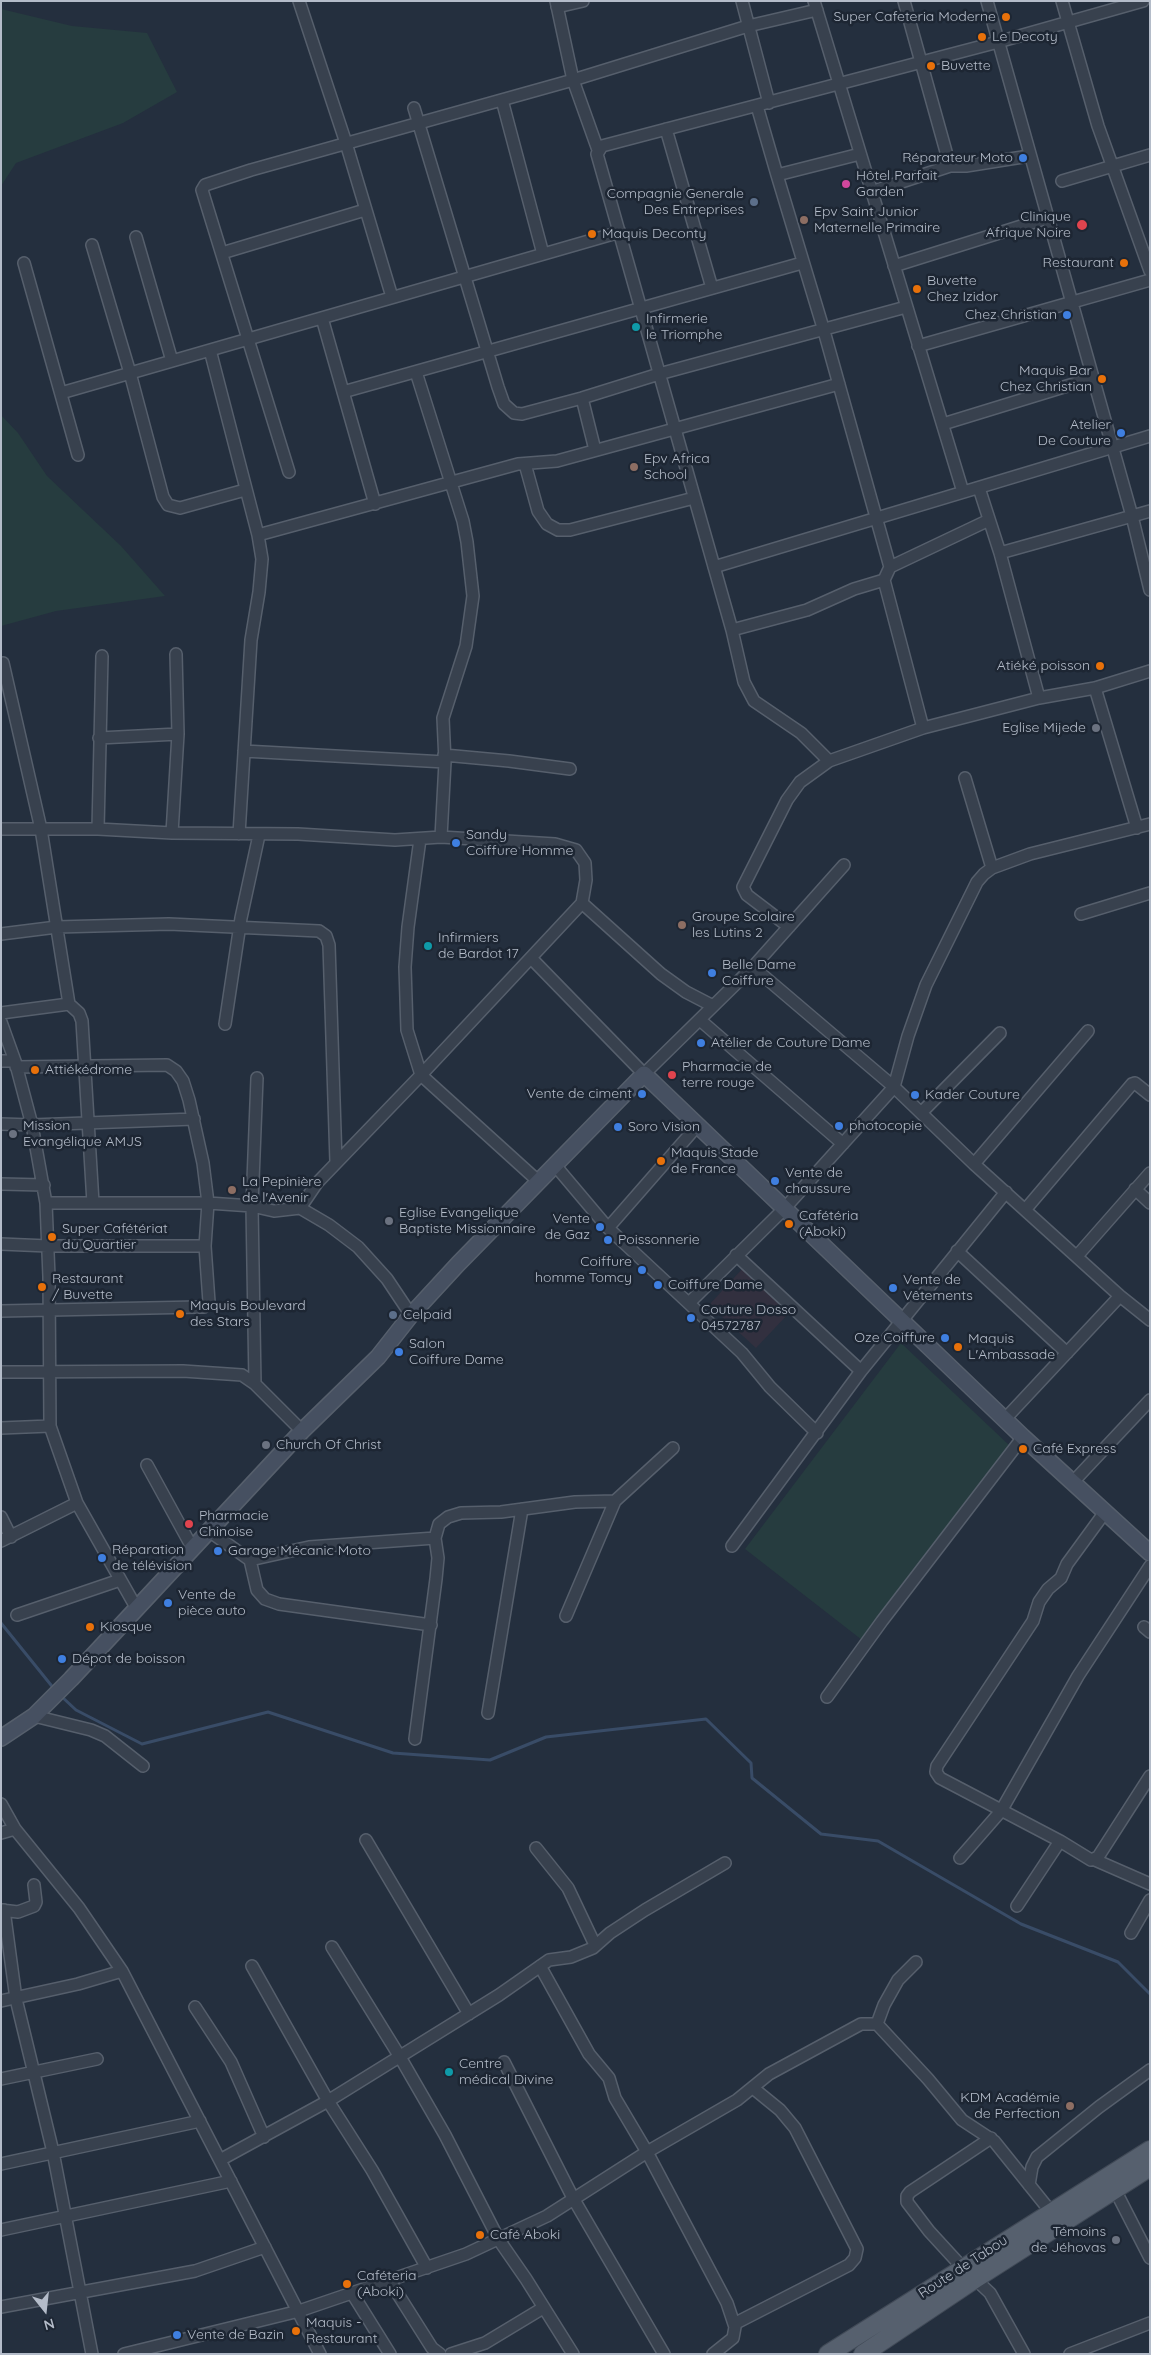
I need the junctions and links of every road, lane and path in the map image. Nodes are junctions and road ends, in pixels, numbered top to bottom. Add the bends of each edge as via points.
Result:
1 (299, 1) edge
2 (584, 1) edge
3 (742, 1) edge
4 (904, 1) edge
5 (987, 1) edge
6 (1062, 1) edge
7 (1143, 1) edge
8 (557, 4) edge
9 (816, 6) edge
10 (1068, 23) junction
11 (748, 26) junction
12 (998, 42) junction
13 (920, 63) junction
14 (573, 80) junction
15 (839, 85) junction
16 (502, 100) junction
17 (769, 103) junction
18 (757, 106) junction
19 (414, 108) dead end
20 (419, 123) junction
21 (666, 129) junction
22 (346, 143) junction
23 (598, 150) junction
24 (860, 154) junction
25 (1150, 155) edge
26 (1030, 156) junction
27 (1112, 165) junction
28 (950, 166) junction
29 (777, 175) junction
30 (1062, 180) dead end
31 (871, 192) junction
32 (365, 210) junction
33 (1047, 218) junction
34 (620, 232) junction
35 (136, 237) dead end
36 (92, 245) dead end
37 (222, 253) junction
38 (542, 254) junction
39 (24, 263) dead end
40 (802, 264) junction
41 (894, 266) junction
42 (1150, 272) edge
43 (466, 276) junction
44 (1150, 280) edge
45 (712, 288) junction
46 (392, 297) junction
47 (1071, 302) junction
48 (641, 307) junction
49 (906, 307) junction
50 (322, 318) junction
51 (824, 331) junction
52 (249, 339) junction
53 (918, 346) junction
54 (210, 350) junction
55 (488, 350) junction
56 (172, 361) junction
57 (416, 372) junction
58 (130, 373) junction
59 (659, 374) junction
60 (1094, 378) junction
61 (839, 384) junction
62 (343, 392) junction
63 (61, 393) junction
64 (582, 398) junction
65 (944, 424) junction
66 (675, 429) junction
67 (1150, 436) edge
68 (1112, 446) junction
69 (596, 450) junction
70 (78, 455) dead end
71 (525, 464) junction
72 (289, 472) dead end
73 (451, 483) junction
74 (979, 488) junction
75 (245, 490) junction
76 (964, 492) junction
77 (694, 498) junction
78 (375, 504) junction
79 (1150, 511) edge
80 (1132, 516) junction
81 (876, 517) junction
82 (989, 520) junction
83 (258, 535) junction
84 (1000, 553) junction
85 (714, 567) junction
86 (890, 567) junction
87 (884, 580) junction
88 (1150, 590) edge
89 (732, 630) junction
90 (176, 654) dead end
91 (102, 656) dead end
92 (3, 663) dead end
93 (1150, 671) edge
94 (1095, 688) junction
95 (1039, 698) junction
96 (923, 728) junction
97 (178, 734) junction
98 (99, 738) junction
99 (244, 751) junction
100 (445, 759) junction
101 (830, 761) junction
102 (570, 769) dead end
103 (965, 778) dead end
104 (1150, 824) edge
105 (1137, 828) junction
106 (1, 829) edge
107 (41, 829) junction
108 (98, 829) junction
109 (172, 833) junction
110 (239, 834) junction
111 (259, 835) junction
112 (441, 837) junction
113 (420, 840) junction
114 (844, 865) dead end
115 (992, 868) junction
116 (1150, 893) edge
117 (582, 903) junction
118 (1081, 914) dead end
119 (790, 926) junction
120 (57, 927) junction
121 (240, 928) junction
122 (1, 934) edge
123 (531, 958) junction
124 (753, 967) junction
125 (69, 1004) junction
126 (713, 1006) junction
127 (1, 1013) edge
128 (700, 1020) junction
129 (1, 1022) edge
130 (225, 1024) dead end
131 (1088, 1031) dead end
132 (1000, 1033) dead end
133 (1, 1060) edge
134 (16, 1064) junction
135 (84, 1066) junction
136 (644, 1074) junction
137 (421, 1075) junction
138 (257, 1078) dead end
139 (894, 1086) junction
140 (1150, 1095) edge
141 (921, 1113) junction
142 (194, 1119) junction
143 (86, 1123) junction
144 (1, 1124) edge
145 (32, 1125) junction
146 (698, 1125) junction
147 (843, 1144) junction
148 (336, 1162) junction
149 (554, 1164) junction
150 (974, 1164) junction
151 (1150, 1173) edge
152 (538, 1181) junction
153 (1, 1184) edge
154 (44, 1185) junction
155 (1135, 1189) junction
156 (1006, 1192) junction
157 (46, 1203) junction
158 (93, 1203) junction
159 (208, 1203) junction
160 (1150, 1203) edge
161 (252, 1206) junction
162 (300, 1208) junction
163 (784, 1209) junction
164 (1025, 1210) junction
165 (608, 1228) junction
166 (1, 1244) edge
167 (48, 1246) junction
168 (205, 1246) junction
169 (957, 1251) junction
170 (736, 1256) junction
171 (1077, 1256) junction
172 (1120, 1296) junction
173 (689, 1303) junction
174 (1, 1311) edge
175 (49, 1312) junction
176 (411, 1315) junction
177 (902, 1318) junction
178 (1150, 1320) edge
179 (1067, 1353) junction
180 (48, 1370) junction
181 (861, 1371) junction
182 (1, 1372) edge
183 (255, 1384) junction
184 (1150, 1400) edge
185 (1005, 1419) junction
186 (50, 1426) junction
187 (1, 1428) edge
188 (302, 1431) junction
189 (817, 1432) junction
190 (1023, 1437) junction
191 (673, 1448) dead end
192 (147, 1465) dead end
193 (1073, 1482) junction
194 (615, 1501) junction
195 (77, 1502) junction
196 (522, 1509) junction
197 (1105, 1512) junction
198 (1, 1517) edge
199 (209, 1531) junction
200 (435, 1538) junction
201 (6, 1539) edge
202 (732, 1546) dead end
203 (193, 1549) junction
204 (1150, 1552) edge
205 (250, 1560) junction
206 (1150, 1566) edge
207 (120, 1580) junction
208 (137, 1609) junction
209 (16, 1615) dead end
210 (566, 1616) dead end
211 (431, 1625) junction
212 (827, 1697) dead end
213 (488, 1713) dead end
214 (34, 1716) junction
215 (1, 1738) edge
216 (415, 1739) dead end
217 (143, 1766) dead end
218 (1150, 1776) edge
219 (1, 1804) edge
220 (1001, 1811) junction
221 (15, 1830) junction
222 (1, 1833) edge
223 (366, 1840) dead end
224 (1060, 1841) junction
225 (536, 1848) dead end
226 (960, 1858) dead end
227 (1095, 1860) junction
228 (725, 1863) dead end
229 (1150, 1884) edge
230 (34, 1885) dead end
231 (1150, 1900) edge
232 (1017, 1906) dead end
233 (3, 1910) edge
234 (1131, 1933) dead end
235 (595, 1945) junction
236 (332, 1947) dead end
237 (916, 1962) dead end
238 (252, 1966) dead end
239 (540, 1966) junction
240 (122, 1971) junction
241 (16, 1999) junction
242 (1, 2001) edge
243 (195, 2007) dead end
244 (469, 2014) junction
245 (877, 2024) junction
246 (400, 2057) junction
247 (97, 2059) dead end
248 (504, 2062) dead end
249 (1150, 2070) edge
250 (35, 2073) junction
251 (1, 2080) edge
252 (753, 2088) junction
253 (328, 2101) junction
254 (200, 2121) junction
255 (264, 2136) junction
256 (990, 2138) junction
257 (1150, 2150) edge
258 (53, 2152) junction
259 (647, 2152) junction
260 (220, 2160) junction
261 (1, 2164) edge
262 (1150, 2167) edge
263 (231, 2181) junction
264 (1112, 2182) junction
265 (1029, 2185) junction
266 (573, 2198) junction
267 (1051, 2212) junction
268 (65, 2217) junction
269 (1, 2230) edge
270 (499, 2240) junction
271 (265, 2247) junction
272 (1150, 2258) edge
273 (428, 2268) junction
274 (968, 2273) junction
275 (389, 2280) junction
276 (79, 2292) junction
277 (352, 2293) junction
278 (1, 2307) edge
279 (543, 2308) junction
280 (299, 2311) junction
281 (1150, 2323) edge
282 (734, 2324) junction
283 (485, 2348) edge
284 (92, 2354) edge
285 (124, 2354) edge
286 (320, 2354) edge
287 (390, 2354) edge
288 (440, 2354) edge
289 (451, 2354) edge
290 (573, 2354) edge
291 (664, 2354) edge
292 (713, 2354) edge
293 (828, 2354) edge
294 (864, 2354) edge
295 (1024, 2354) edge
296 (1070, 2354) edge

1 - 22 street
2 - 8 street
3 - 11 street
4 - 13 street
5 - 12 street
6 - 10 street
7 - 10 street
8 - 14 street
9 - 11 street
9 - 15 street
10 - 12 street
10 - 27 street
11 - 14 street
11 - 17 street
12 - 13 street
12 - 26 street
13 - 15 street
13 - 28 street
14 - 16 street
14 - 23 street
15 - 17 street
15 - 24 street
16 - 20 street
16 - 38 street
17 - 18 street
18 - 21 street
18 - 29 street
19 - 20 street
20 - 22 street
20 - 43 street
21 - 23 street via 602,146
21 - 45 street
22 - 32 street
22 - 37 street via 250,170 204,187 202,190
23 - 34 street
24 - 29 street
24 - 31 street
25 - 27 street
26 - 28 street
26 - 33 street
27 - 30 street
27 - 42 street
28 - 31 street
29 - 40 street
31 - 41 street
32 - 37 street
32 - 46 street
33 - 41 street
33 - 47 street
34 - 38 street
34 - 48 street
35 - 56 street
36 - 58 street
37 - 52 street
38 - 43 street
39 - 63 street
40 - 45 street
40 - 51 street
41 - 49 street
43 - 46 street
43 - 55 street
44 - 47 street
45 - 48 street
46 - 50 street
47 - 53 street
47 - 60 street
48 - 55 street
48 - 59 street
49 - 51 street
49 - 53 street
50 - 52 street
50 - 62 street
51 - 59 street
51 - 61 street
52 - 54 street
52 - 72 street
53 - 65 street
54 - 56 street
54 - 75 street
55 - 57 street
55 - 64 street via 502,398 514,413 522,414
56 - 58 street
57 - 62 street
57 - 73 street
58 - 63 street
58 - 75 street via 160,488 168,505 180,508
59 - 64 street
59 - 66 street
60 - 65 street
60 - 68 street
61 - 66 street
61 - 81 street
62 - 78 street
63 - 70 street
64 - 69 street
65 - 76 street
66 - 69 street
66 - 77 street
67 - 68 street
68 - 74 street
68 - 80 street
69 - 71 street via 546,463
71 - 73 street
71 - 77 street via 538,511 547,524 558,530 570,530
73 - 78 street
73 - 100 street via 467,542 474,596 466,646 443,718
74 - 76 street
74 - 82 street
75 - 83 street
76 - 81 street
77 - 85 street
78 - 83 street
79 - 80 street
80 - 84 street
80 - 88 street
81 - 85 street
81 - 86 street
82 - 84 street
82 - 86 street
83 - 99 street via 262,559 260,592 251,640
84 - 95 street
85 - 89 street
86 - 87 street
87 - 89 street via 854,589 807,610
87 - 96 street
89 - 101 street via 744,682 754,701 801,733
90 - 97 street
91 - 98 street
92 - 107 street
93 - 94 street
94 - 95 street
94 - 105 street
95 - 96 street
96 - 101 street
97 - 98 street
97 - 109 street
98 - 108 street
99 - 100 street
99 - 110 street
100 - 102 street via 509,761
100 - 112 street
101 - 119 street via 800,782 787,800 742,887 747,895
103 - 115 street
104 - 105 street
105 - 115 street via 1030,854
106 - 107 street
107 - 108 street
107 - 120 street
108 - 109 street
109 - 110 street
110 - 111 street
111 - 113 street
111 - 121 street
112 - 113 street
112 - 117 street via 532,841 576,850 585,863
113 - 137 street via 405,967 407,1030
114 - 119 street
115 - 139 street via 977,882 926,986
116 - 118 street
117 - 123 street
117 - 126 street via 661,974
119 - 124 street
120 - 121 street via 169,924
120 - 122 street
120 - 125 street
121 - 130 street
121 - 148 street via 318,931 328,940
123 - 136 street
123 - 137 street
124 - 126 street
124 - 139 street
125 - 127 street
125 - 135 street via 80,1012
126 - 128 street
128 - 136 street
128 - 147 street
129 - 134 street
131 - 150 street
132 - 141 street
133 - 134 street
134 - 135 street
134 - 145 street
135 - 142 street via 167,1065 183,1081
135 - 143 street
136 - 146 street
136 - 149 street
137 - 148 street
137 - 152 street
138 - 161 street
139 - 141 street
139 - 147 street
140 - 164 street via 1132,1084
141 - 150 street
142 - 143 street
142 - 159 street
143 - 145 street
143 - 158 street
144 - 145 street
145 - 154 street
146 - 163 street
146 - 165 street
147 - 163 street
148 - 162 street
149 - 152 street
149 - 165 street
150 - 156 street
151 - 155 street
152 - 176 street
153 - 154 street
154 - 157 street
155 - 160 street
155 - 171 street
156 - 164 street
156 - 169 street
157 - 158 street
157 - 167 street
158 - 159 street
159 - 161 street
159 - 168 street
161 - 162 street via 274,1211
161 - 183 street
162 - 176 street via 329,1224 358,1248 387,1279
163 - 170 street
163 - 177 street
164 - 171 street
165 - 173 street
166 - 167 street
167 - 168 street
167 - 175 street
168 - 175 street via 209,1302 204,1307
169 - 177 street
169 - 179 street
170 - 173 street
170 - 181 street
171 - 172 street
172 - 178 street
172 - 179 street
173 - 189 street
174 - 175 street
175 - 180 street
176 - 188 street via 378,1357
177 - 181 street
177 - 185 street
179 - 185 street
180 - 182 street
180 - 183 street via 233,1374 248,1378
180 - 186 street
181 - 189 street
183 - 188 street
184 - 193 street
185 - 190 street
186 - 187 street
186 - 195 street
188 - 199 street
189 - 202 street
190 - 193 street
190 - 212 street
191 - 194 street
192 - 203 street
193 - 197 street
194 - 196 street
194 - 210 street
195 - 201 street
195 - 207 street
196 - 200 street via 461,1513 448,1517 439,1524
196 - 213 street
197 - 204 street
197 - 220 street via 1067,1564 1061,1578 1039,1602 1033,1621 937,1766 940,1778
198 - 201 street
199 - 203 street
199 - 205 street
200 - 205 street via 309,1547
200 - 211 street via 438,1558
203 - 208 street
205 - 211 street via 257,1590 266,1599 279,1604
206 - 220 street via 1078,1676
207 - 208 street
207 - 209 street
208 - 214 street
211 - 216 street
214 - 215 street
214 - 217 street via 105,1736
218 - 227 street
219 - 221 street
220 - 224 street
220 - 226 street
221 - 222 street
221 - 240 street via 79,1908
223 - 244 street
224 - 227 street
224 - 232 street
225 - 235 street via 568,1888
227 - 229 street
228 - 235 street via 645,1910
230 - 233 street via 34,1906 18,1912
231 - 234 street
233 - 241 street
235 - 239 street via 571,1957 549,1960
236 - 246 street
237 - 245 street via 898,1980
238 - 253 street
239 - 244 street
239 - 259 street via 589,2054 609,2078 616,2098
240 - 241 street
240 - 254 street
241 - 242 street
241 - 250 street
243 - 255 street via 231,2062
244 - 246 street
245 - 252 street via 861,2024 819,2045 769,2074
245 - 256 street via 962,2120
246 - 253 street
246 - 270 street
247 - 250 street
248 - 266 street
249 - 265 street via 1099,2106 1037,2157
250 - 251 street
250 - 258 street
252 - 259 street
252 - 282 street via 780,2110 795,2128 857,2249 849,2265
253 - 255 street
253 - 273 street
254 - 258 street
254 - 260 street
255 - 260 street
256 - 265 street
256 - 274 street via 907,2196 907,2202 929,2231
257 - 264 main road, Route de Tabou
258 - 261 street
258 - 268 street
259 - 266 street
259 - 282 street via 727,2303
260 - 263 street
262 - 264 main road, Route de Tabou
263 - 268 street
263 - 271 street
264 - 267 main road, Route de Tabou
264 - 272 street
264 - 274 main road, Route de Tabou
265 - 267 street
266 - 270 street via 547,2216
266 - 291 street
267 - 274 main road, Route de Tabou
268 - 269 street
268 - 276 street
270 - 273 street
270 - 279 street
271 - 276 street via 195,2272
271 - 280 street
273 - 275 street
274 - 293 main road, Route de Tabou
274 - 294 main road, Route de Tabou
274 - 295 street via 990,2292
275 - 277 street
275 - 288 street via 432,2348
276 - 278 street
276 - 284 street
277 - 280 street
277 - 287 street
279 - 283 street
279 - 290 street
280 - 285 street
280 - 286 street
281 - 296 street
282 - 292 street via 733,2338
283 - 289 street

